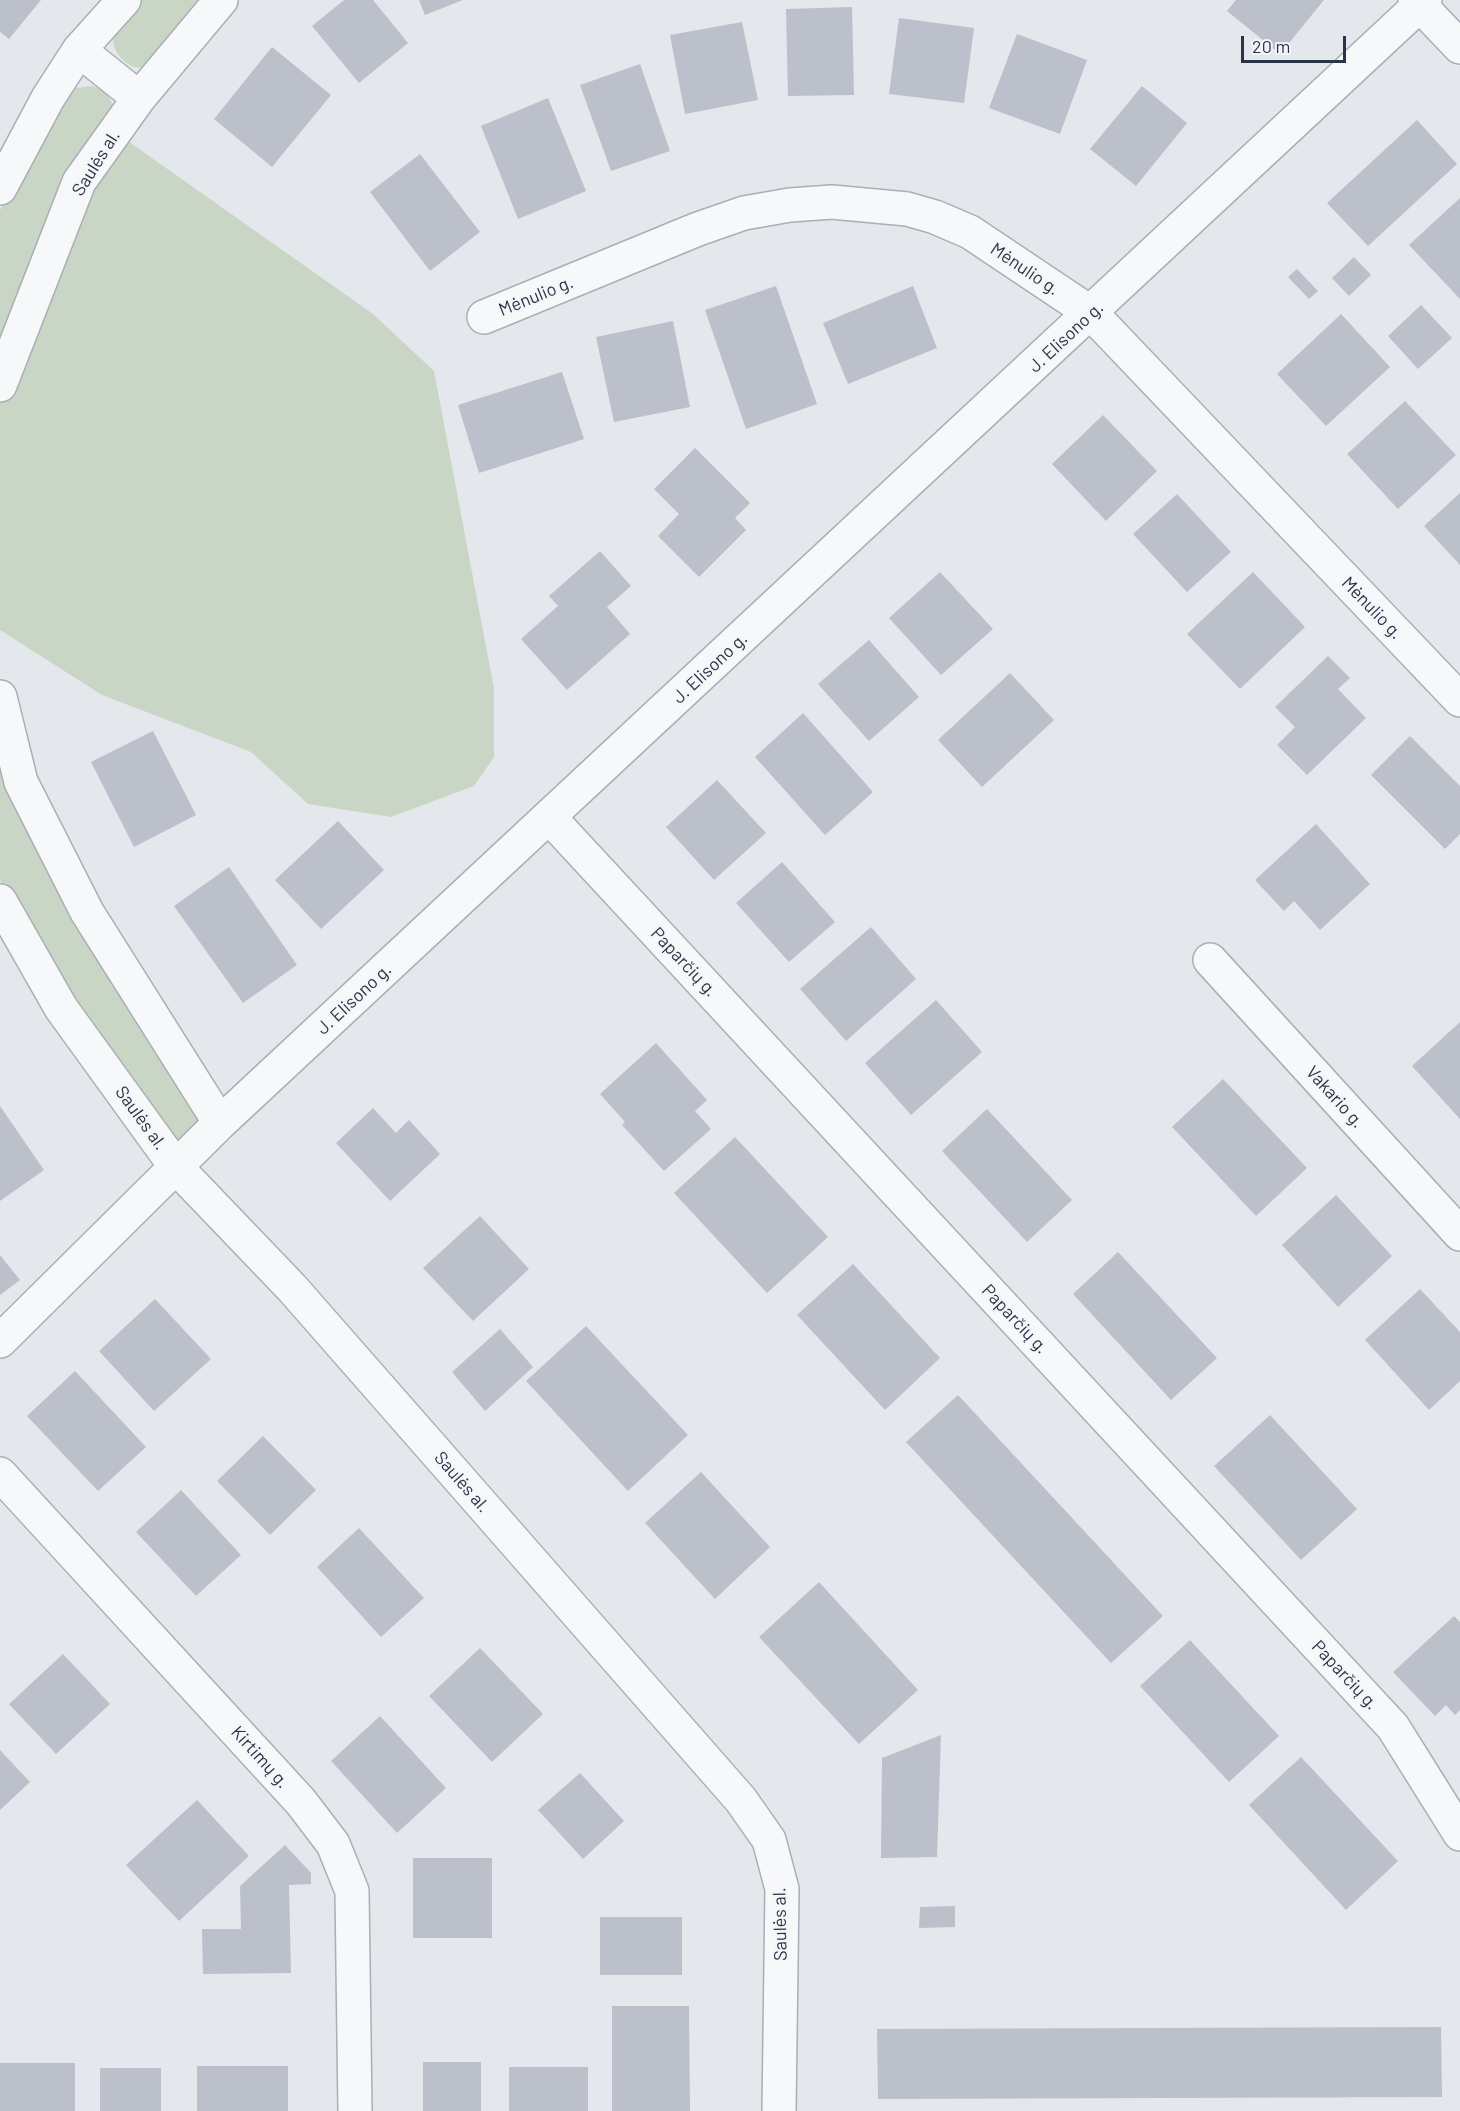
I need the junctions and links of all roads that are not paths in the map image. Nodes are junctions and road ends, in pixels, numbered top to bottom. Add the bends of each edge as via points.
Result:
1 (124, 0) edge
2 (222, 0) edge
3 (1420, 2) edge
4 (1460, 47) edge
5 (80, 50) junction
6 (139, 98) junction
7 (0, 188) edge
8 (1091, 313) junction
9 (484, 317) dead end
10 (0, 385) edge
11 (0, 696) edge
12 (1460, 700) edge
13 (550, 818) junction
14 (0, 901) edge
15 (1210, 960) dead end
16 (220, 1123) junction
17 (176, 1167) junction
18 (1460, 1234) edge
19 (0, 1341) edge
20 (0, 1474) edge
21 (1460, 1834) edge
22 (356, 2111) edge
23 (779, 2111) edge

1 - 5 street
2 - 6 street, Saulės al.
3 - 4 street
3 - 8 street, J. Elisono g.
5 - 6 street
5 - 7 street via 48,98
6 - 10 street, Saulės al. via 80,182
8 - 9 street, Mėnulio g. via 970,232 935,216 896,207 832,202 744,213
8 - 12 street, Mėnulio g.
8 - 13 street, J. Elisono g.
11 - 16 street via 21,782 87,912
13 - 16 street, J. Elisono g.
13 - 21 street, Paparčių g. via 1394,1727
14 - 17 street, Saulės al. via 61,1008
15 - 18 street, Vakario g.
16 - 17 street, J. Elisono g.
17 - 19 street, J. Elisono g.
17 - 23 street, Saulės al. via 308,1306 741,1800 769,1840 782,1888
20 - 22 street, Kirtimų g. via 301,1802 333,1844 352,1892

